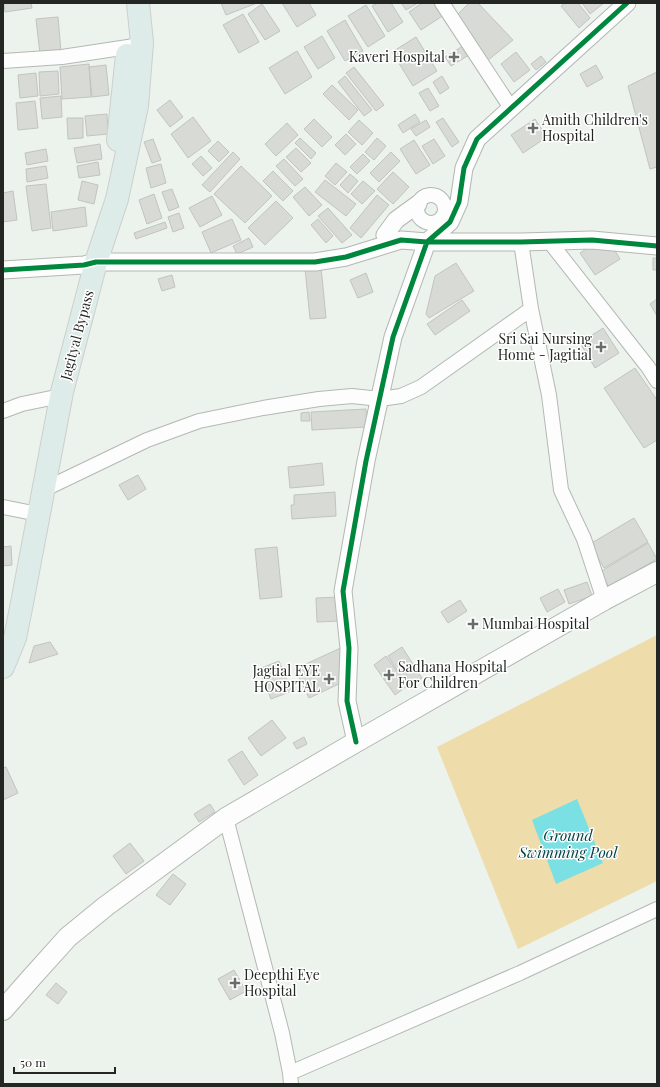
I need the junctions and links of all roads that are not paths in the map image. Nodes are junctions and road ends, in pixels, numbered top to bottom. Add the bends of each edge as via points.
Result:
1 (123, 3) edge
2 (138, 3) edge
3 (442, 3) edge
4 (627, 3) edge
5 (135, 45) junction
6 (3, 61) edge
7 (511, 108) junction
8 (418, 204) junction
9 (444, 221) junction
10 (550, 241) junction
11 (426, 242) junction
12 (521, 242) junction
13 (390, 243) junction
14 (657, 246) edge
15 (90, 264) junction
16 (3, 270) edge
17 (531, 309) junction
18 (657, 381) edge
19 (51, 398) junction
20 (380, 399) junction
21 (3, 411) edge
22 (43, 490) junction
23 (3, 507) edge
24 (28, 512) junction
25 (657, 572) edge
26 (604, 600) junction
27 (3, 629) edge
28 (3, 667) edge
29 (356, 742) junction
30 (226, 818) junction
31 (657, 909) edge
32 (3, 1010) edge
33 (290, 1078) edge

1 - 5 main road, Jagityal Bypass
2 - 5 main road, Jagityal Bypass
3 - 7 street
4 - 7 street
5 - 6 street via 62,57
5 - 15 main road, Jagityal Bypass via 117,154
7 - 9 street via 477,139 464,168 459,202 450,222
8 - 9 street via 418,213 423,221
8 - 9 street via 428,195 437,196 444,203
8 - 13 street via 396,220 385,235
9 - 11 street
10 - 12 street
10 - 14 street via 592,240
10 - 18 street
11 - 12 street
11 - 13 street via 402,240
11 - 20 street via 393,337
12 - 17 street
13 - 15 street via 346,257 315,262
15 - 16 street
15 - 19 main road, Jagityal Bypass via 64,330
15 - 22 main road, Jagityal Bypass
17 - 20 street via 421,387 401,396
17 - 26 street via 549,395 561,490 584,539
19 - 21 street
19 - 24 main road, Jagityal Bypass
20 - 22 street via 352,396 320,399 199,422 147,440
20 - 29 street via 366,461 343,591 349,648 347,701
22 - 28 main road, Jagityal Bypass via 15,638
23 - 24 street
24 - 27 main road, Jagityal Bypass
25 - 26 main road
26 - 29 main road
29 - 30 main road
30 - 32 main road via 68,937
30 - 33 street via 282,1033
31 - 33 street

